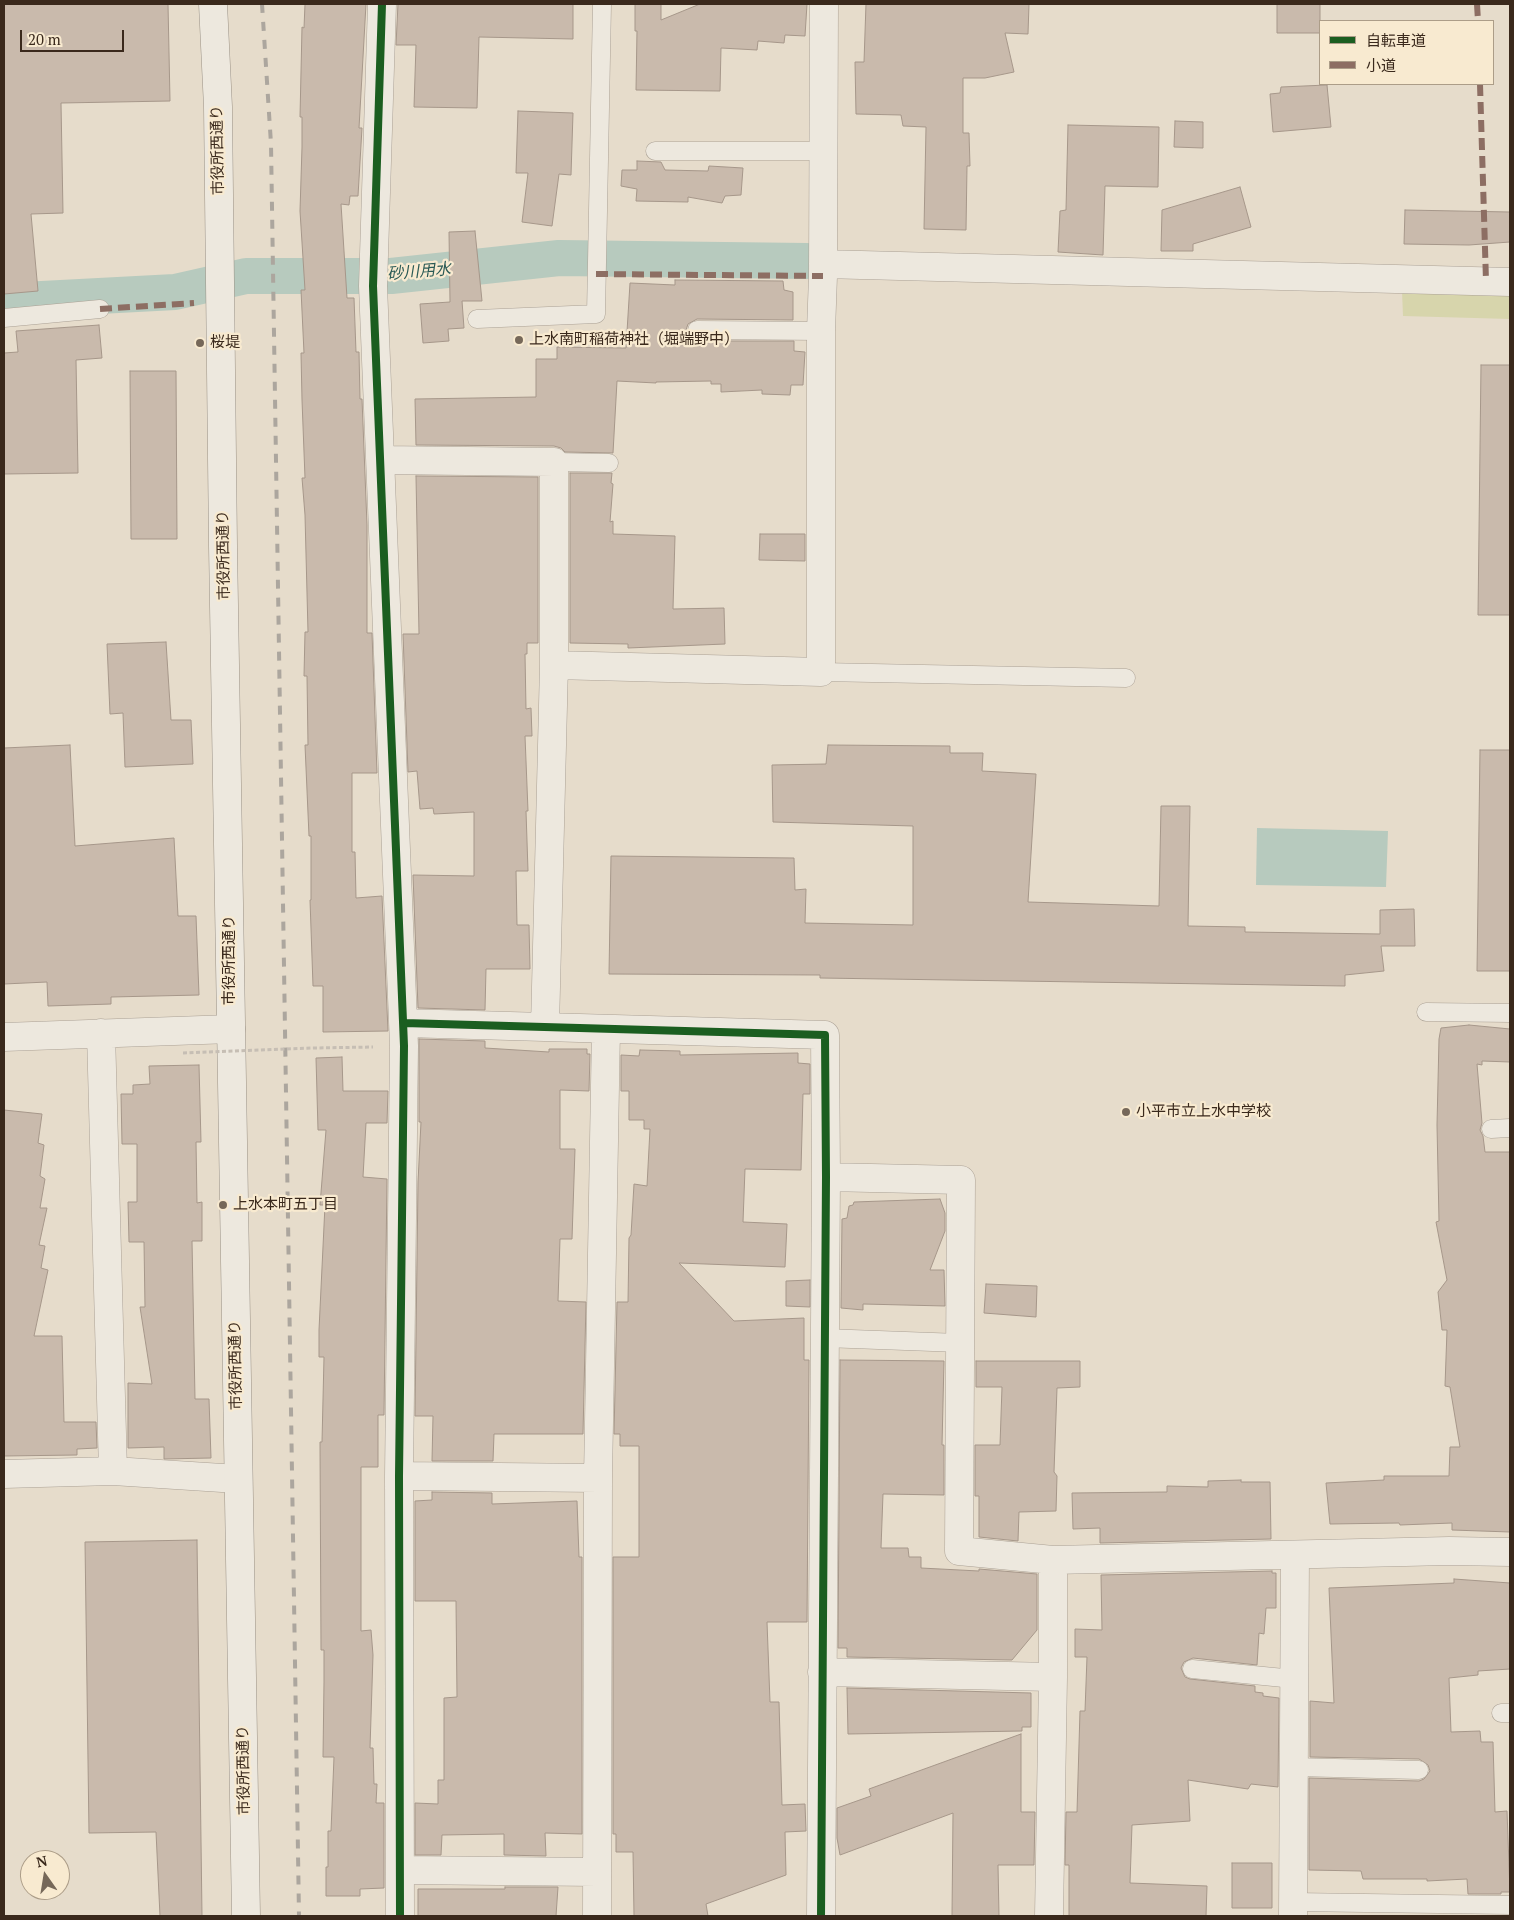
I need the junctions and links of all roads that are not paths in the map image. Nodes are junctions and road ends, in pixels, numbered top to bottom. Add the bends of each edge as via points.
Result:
1 (213, 4) edge
2 (382, 4) edge
3 (602, 4) edge
4 (824, 4) edge
5 (655, 151) dead end
6 (823, 151) junction
7 (823, 264) junction
8 (1510, 282) edge
9 (100, 309) dead end
10 (4, 318) edge
11 (477, 319) dead end
12 (697, 330) dead end
13 (821, 331) junction
14 (381, 460) junction
15 (554, 462) junction
16 (609, 463) dead end
17 (554, 665) junction
18 (821, 672) junction
19 (1126, 678) dead end
20 (1426, 1012) dead end
21 (1510, 1013) edge
22 (545, 1027) junction
23 (231, 1029) junction
24 (606, 1029) junction
25 (101, 1033) junction
26 (404, 1035) junction
27 (4, 1037) edge
28 (1491, 1128) dead end
29 (1510, 1128) edge
30 (826, 1177) junction
31 (824, 1338) junction
32 (960, 1343) junction
33 (113, 1472) junction
34 (4, 1474) edge
35 (399, 1476) junction
36 (598, 1478) junction
37 (238, 1479) junction
38 (1510, 1552) edge
39 (1295, 1555) junction
40 (1053, 1560) junction
41 (1192, 1669) dead end
42 (822, 1672) junction
43 (1053, 1677) junction
44 (1294, 1679) junction
45 (1294, 1767) junction
46 (1419, 1770) dead end
47 (400, 1870) junction
48 (597, 1872) junction
49 (1510, 1905) edge
50 (1293, 1909) edge
51 (246, 1916) edge
52 (400, 1916) edge
53 (596, 1916) edge
54 (821, 1916) edge
55 (1049, 1916) edge

1 - 23 street, 市役所西通り via 218,107
2 - 14 street via 373,274
3 - 11 lane via 596,314
4 - 6 street
5 - 6 lane
6 - 7 street
7 - 8 street
7 - 13 street
9 - 10 lane
12 - 13 lane
13 - 18 street
14 - 15 street
14 - 26 street
15 - 16 lane
15 - 17 street
17 - 18 street
17 - 22 street
18 - 19 lane
20 - 21 lane
22 - 24 street
22 - 26 street
23 - 25 street
23 - 37 street, 市役所西通り
24 - 30 street via 825,1036
24 - 36 street
25 - 27 street
25 - 33 street
26 - 35 street
28 - 29 lane
30 - 31 street
30 - 32 street via 961,1180
31 - 32 lane
31 - 42 street
32 - 40 street via 959,1551
33 - 34 street
33 - 37 street
35 - 36 street
35 - 47 street
36 - 48 street
37 - 51 street, 市役所西通り
38 - 39 street
39 - 40 street
39 - 44 street
40 - 43 street
41 - 44 lane
42 - 43 street
42 - 54 street
43 - 55 street
44 - 45 street
45 - 46 lane
45 - 50 street
47 - 48 street
47 - 52 street
48 - 53 street
49 - 50 lane

